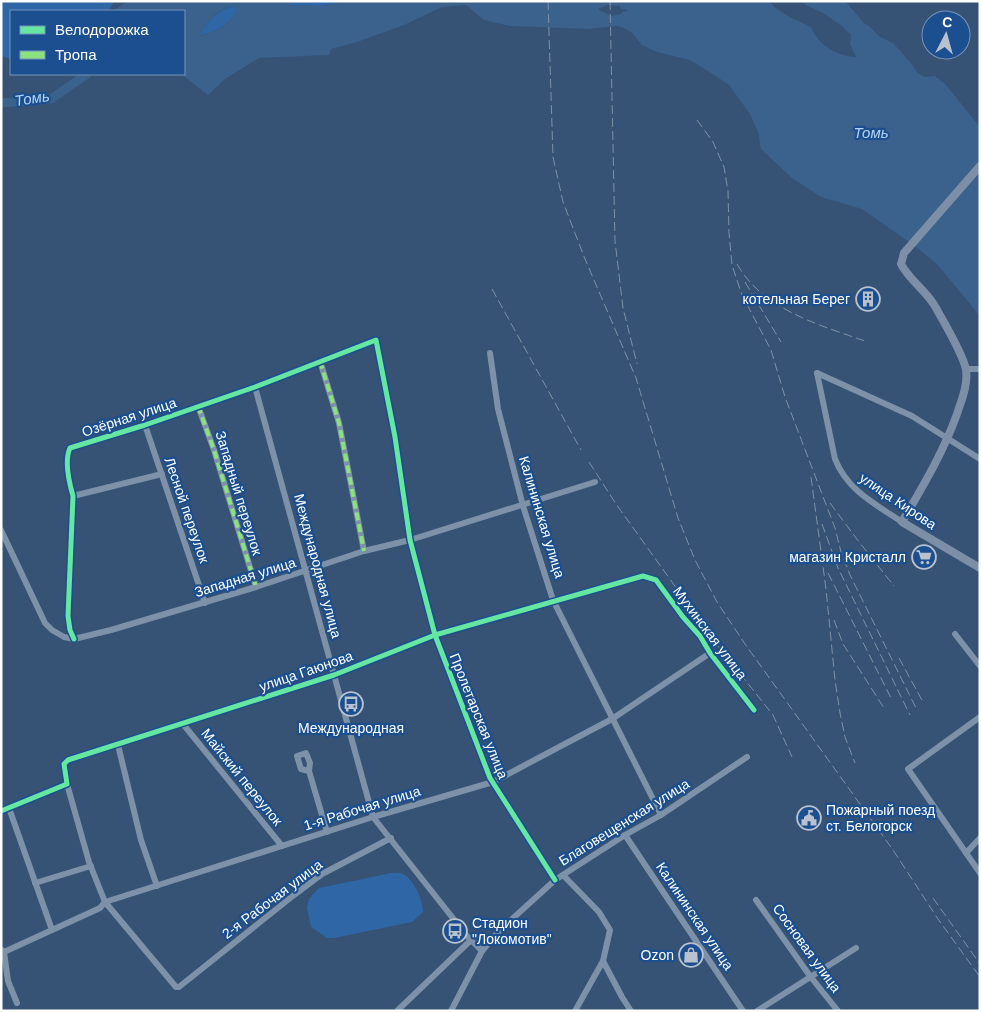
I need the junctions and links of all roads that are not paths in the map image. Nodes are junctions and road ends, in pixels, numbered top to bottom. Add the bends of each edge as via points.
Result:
1 (980, 166) edge
2 (376, 340) joint
3 (490, 353) dead end
4 (320, 361) junction
5 (966, 369) junction
6 (980, 369) edge
7 (255, 386) junction
8 (198, 406) junction
9 (145, 425) junction
10 (948, 439) junction
11 (980, 459) edge
12 (162, 474) junction
13 (594, 482) dead end
14 (72, 496) junction
15 (523, 506) junction
16 (902, 522) junction
17 (1, 530) edge
18 (410, 540) junction
19 (364, 551) junction
20 (980, 568) edge
21 (307, 571) junction
22 (643, 576) joint
23 (256, 587) junction
24 (553, 600) junction
25 (205, 603) junction
26 (955, 634) dead end
27 (435, 635) junction
28 (74, 639) junction
29 (710, 653) junction
30 (980, 666) edge
31 (334, 675) junction
32 (754, 710) dead end
33 (980, 717) edge
34 (612, 719) junction
35 (183, 724) junction
36 (118, 745) junction
37 (747, 757) dead end
38 (309, 771) dead end
39 (493, 782) junction
40 (67, 784) junction
41 (9, 808) junction
42 (1, 811) edge
43 (661, 815) junction
44 (374, 817) junction
45 (327, 832) junction
46 (625, 835) junction
47 (391, 838) junction
48 (980, 838) edge
49 (282, 846) junction
50 (966, 853) junction
51 (91, 866) junction
52 (980, 873) edge
53 (563, 875) junction
54 (555, 880) junction
55 (35, 883) junction
56 (157, 886) junction
57 (756, 900) dead end
58 (105, 902) junction
59 (52, 930) junction
60 (471, 940) junction
61 (856, 948) dead end
62 (3, 950) edge
63 (482, 952) junction
64 (603, 961) junction
65 (810, 976) junction
66 (17, 1003) dead end
67 (397, 1011) edge
68 (451, 1011) edge
69 (575, 1011) edge
70 (631, 1011) edge
71 (744, 1011) edge
72 (757, 1011) edge
73 (838, 1011) edge

1 - 5 main road via 904,253 901,264 932,301
2 - 4 street, Озёрная улица
2 - 18 street, Пролетарская улица
3 - 15 street, Калининская улица via 498,409
4 - 7 street, Озёрная улица
4 - 19 street via 341,430
5 - 6 street
5 - 10 main road via 965,391
7 - 8 street, Озёрная улица
7 - 21 street, Международная улица
8 - 9 street, Озёрная улица
8 - 23 street, Западный переулок
9 - 12 street, Лесной переулок
9 - 14 street, Озёрная улица via 70,448 67,455
10 - 11 street
10 - 16 main road
10 - 16 street, улица Кирова via 912,416 817,374 840,470 859,493
12 - 14 street
12 - 25 street, Лесной переулок
13 - 15 street, Западная улица
14 - 28 street, Озёрная улица via 68,608
15 - 18 street, Западная улица
15 - 24 street, Калининская улица
16 - 20 main road, улица Кирова
17 - 28 street via 45,623 64,637
18 - 19 street, Западная улица
18 - 27 street, Пролетарская улица
19 - 21 street, Западная улица
21 - 23 street, Западная улица
21 - 31 street, Международная улица
22 - 24 street, улица Гаюнова
22 - 29 street, Мухинская улица via 656,580
23 - 25 street, Западная улица
24 - 27 street, улица Гаюнова
24 - 34 street, Калининская улица
25 - 28 street, Западная улица
26 - 30 street
27 - 31 street, улица Гаюнова
27 - 39 street, Пролетарская улица
29 - 32 street, Мухинская улица
29 - 34 street, 1-я Рабочая улица
31 - 35 street, улица Гаюнова
31 - 44 street, Международная улица
33 - 50 street via 908,769
34 - 39 street, 1-я Рабочая улица
34 - 43 street, Калининская улица
35 - 36 street, улица Гаюнова
35 - 49 street, Майский переулок
36 - 40 street, улица Гаюнова via 68,760 64,764
36 - 56 street via 141,840
37 - 43 street, Благовещенская улица
38 - 45 street
39 - 44 street, 1-я Рабочая улица
39 - 54 street, Пролетарская улица
40 - 41 street
40 - 51 street
41 - 42 street
41 - 55 street
43 - 46 street, Благовещенская улица
44 - 45 street, 1-я Рабочая улица
44 - 47 street, Международная улица
45 - 49 street, 1-я Рабочая улица
46 - 53 street, Благовещенская улица
46 - 71 street, Калининская улица
47 - 58 street, 2-я Рабочая улица via 322,874 179,988
47 - 60 street, Международная улица
48 - 50 street
49 - 56 street, 1-я Рабочая улица
50 - 52 street
51 - 55 street
51 - 58 street
53 - 54 street, Благовещенская улица
53 - 64 street via 599,912 610,930
54 - 63 street, Благовещенская улица via 500,930
55 - 59 street
56 - 58 street, 1-я Рабочая улица
57 - 65 street, Сосновая улица
58 - 59 street, 1-я Рабочая улица via 100,908
59 - 62 street, 1-я Рабочая улица
60 - 63 street, Международная улица
60 - 67 street
61 - 65 street
62 - 66 street via 8,981
63 - 68 street, Благовещенская улица
64 - 69 street
64 - 70 street
65 - 72 street
65 - 73 street, Сосновая улица

